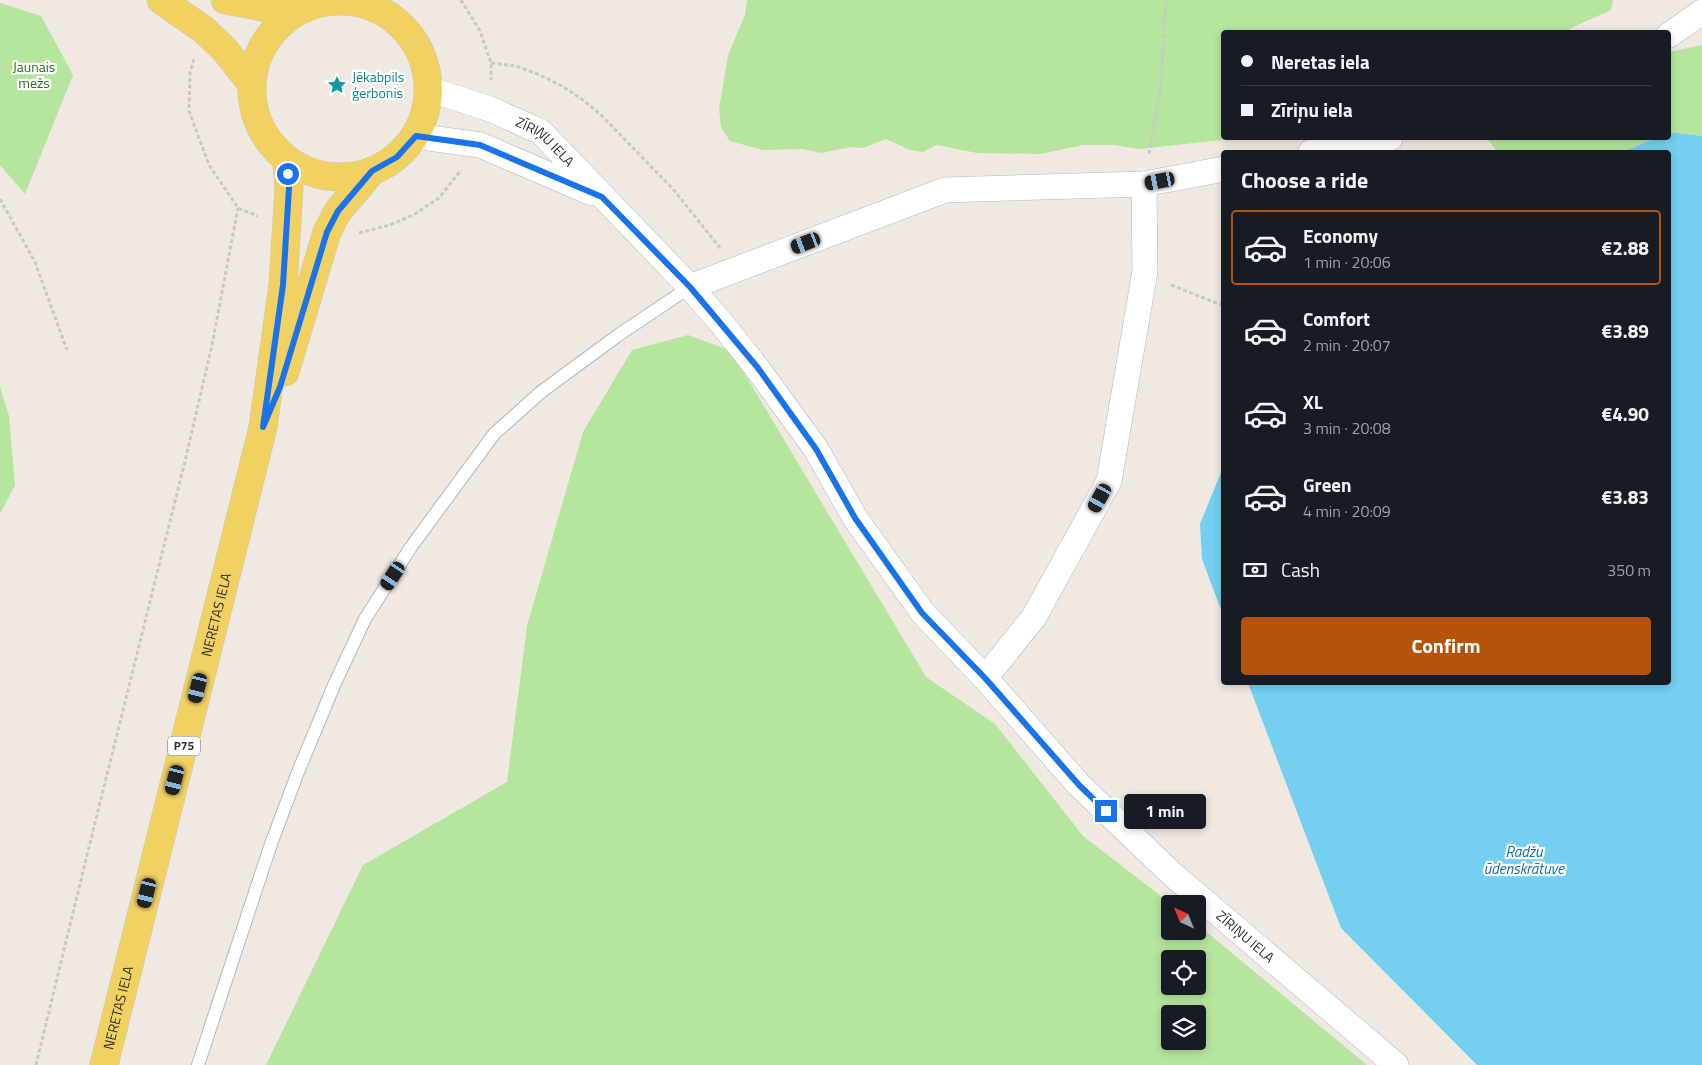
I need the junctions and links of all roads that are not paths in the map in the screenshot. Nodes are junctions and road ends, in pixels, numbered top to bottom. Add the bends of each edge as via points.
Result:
1 (161, 0) edge
2 (225, 0) edge
3 (334, 0) edge
4 (396, 0) edge
5 (1702, 12) edge
6 (291, 15) junction
7 (405, 28) junction
8 (1671, 34) edge
9 (252, 83) junction
10 (429, 88) junction
11 (416, 136) junction
12 (1379, 140) edge
13 (1322, 150) edge
14 (287, 160) junction
15 (1221, 170) edge
16 (372, 171) junction
17 (1144, 184) junction
18 (602, 197) junction
19 (690, 287) junction
20 (263, 427) junction
21 (985, 678) junction
22 (104, 1065) edge
23 (198, 1065) edge
24 (1396, 1065) edge

1 - 9 main road via 204,30
2 - 6 main road
3 - 6 main road via 312,5
3 - 7 main road via 360,2 385,12
4 - 7 main road
5 - 8 street
6 - 9 main road via 263,44 255,63
7 - 10 main road via 418,46
9 - 14 main road via 253,105 260,126 271,144
10 - 11 main road via 425,113
10 - 18 street, ZĪRIŅU IELA via 490,109 541,132
11 - 16 main road via 397,157
11 - 18 street, ZĪRIŅU IELA via 480,145
12 - 13 street
14 - 16 main road via 314,174 343,177
14 - 20 main road, NERETAS IELA / P75 via 289,188 283,285
15 - 17 street
16 - 20 main road, NERETAS IELA via 338,211 327,232 280,387
17 - 19 street via 944,190
17 - 21 street via 1145,271 1109,481 1034,617
18 - 19 street, ZĪRIŅU IELA
19 - 21 street, ZĪRIŅU IELA via 758,368 816,449 855,518 922,613
19 - 23 lane via 541,392 494,434 411,547 365,619 335,683 271,844
20 - 22 main road, NERETAS IELA / P75
21 - 24 street, ZĪRIŅU IELA via 1079,785 1172,874

